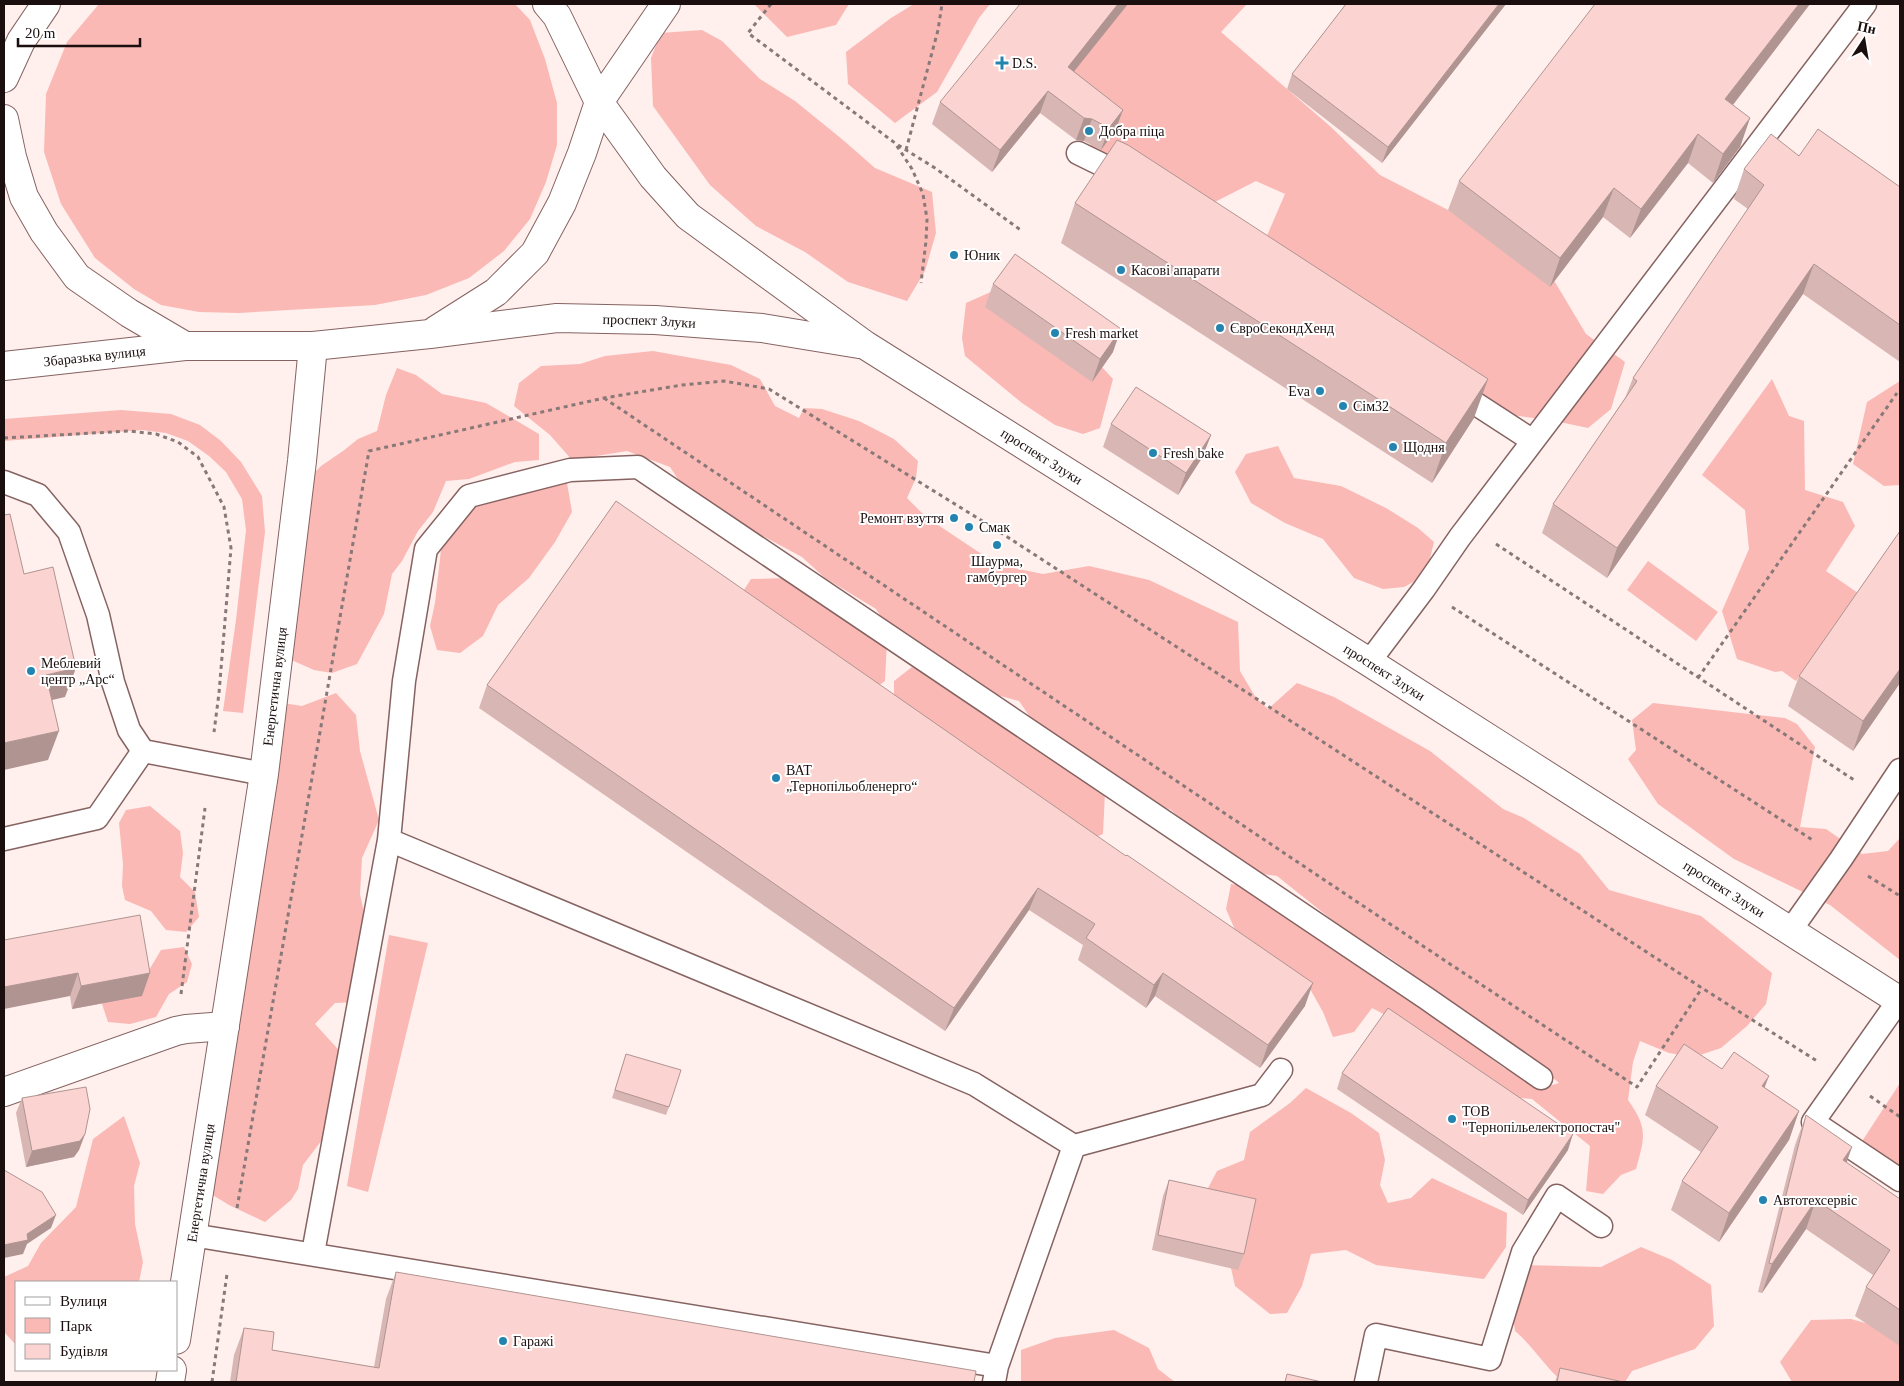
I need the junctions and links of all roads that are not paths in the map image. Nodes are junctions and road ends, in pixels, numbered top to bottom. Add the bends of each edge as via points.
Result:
1 (46, 4) edge
2 (547, 4) edge
3 (666, 4) edge
4 (1865, 4) edge
5 (4, 78) edge
6 (599, 102) junction
7 (4, 119) edge
8 (1078, 153) dead end
9 (1145, 189) edge
10 (430, 334) junction
11 (865, 345) junction
12 (185, 346) junction
13 (313, 346) junction
14 (4, 366) edge
15 (1434, 377) edge
16 (1533, 441) junction
17 (4, 482) edge
18 (1369, 662) junction
19 (143, 751) junction
20 (1900, 770) edge
21 (264, 774) junction
22 (4, 839) edge
23 (389, 840) junction
24 (1790, 931) junction
25 (1900, 1001) edge
26 (225, 1026) junction
27 (1280, 1070) dead end
28 (1540, 1078) dead end
29 (4, 1092) edge
30 (1074, 1146) junction
31 (1900, 1180) edge
32 (1601, 1226) dead end
33 (192, 1235) junction
34 (313, 1253) junction
35 (178, 1327) edge
36 (996, 1374) edge
37 (1366, 1382) edge

1 - 5 main road via 21,41
2 - 6 main road, проспект Злуки via 557,16
3 - 6 main road
4 - 16 lane
6 - 10 main road via 562,203 535,253 496,292
6 - 11 main road, проспект Злуки via 653,177 688,216
7 - 12 main road via 24,198 77,277 129,314
8 - 9 lane
10 - 11 main road, проспект Злуки via 557,318 655,320 762,328
10 - 13 main road, проспект Злуки
11 - 18 main road, проспект Злуки
12 - 13 main road, Збаразька вулиця
12 - 14 main road, Збаразька вулиця
13 - 21 main road, Енергетична вулиця
15 - 16 lane
16 - 18 lane
17 - 19 lane via 38,495 69,532 98,615 112,682 129,730
18 - 24 main road, проспект Злуки
19 - 21 lane
19 - 22 lane via 97,818
20 - 24 lane
21 - 26 main road, Енергетична вулиця
23 - 28 lane via 404,681 426,549 469,496 570,470 638,467
23 - 30 lane via 974,1084
23 - 34 lane
24 - 25 main road, проспект Злуки
25 - 31 lane via 1812,1122
26 - 29 main road via 186,1028
26 - 33 main road, Енергетична вулиця
27 - 30 lane via 1262,1095
30 - 36 lane
32 - 37 lane via 1557,1196 1523,1252 1490,1359 1376,1335
33 - 34 lane
33 - 35 main road, Енергетична вулиця
34 - 36 lane

